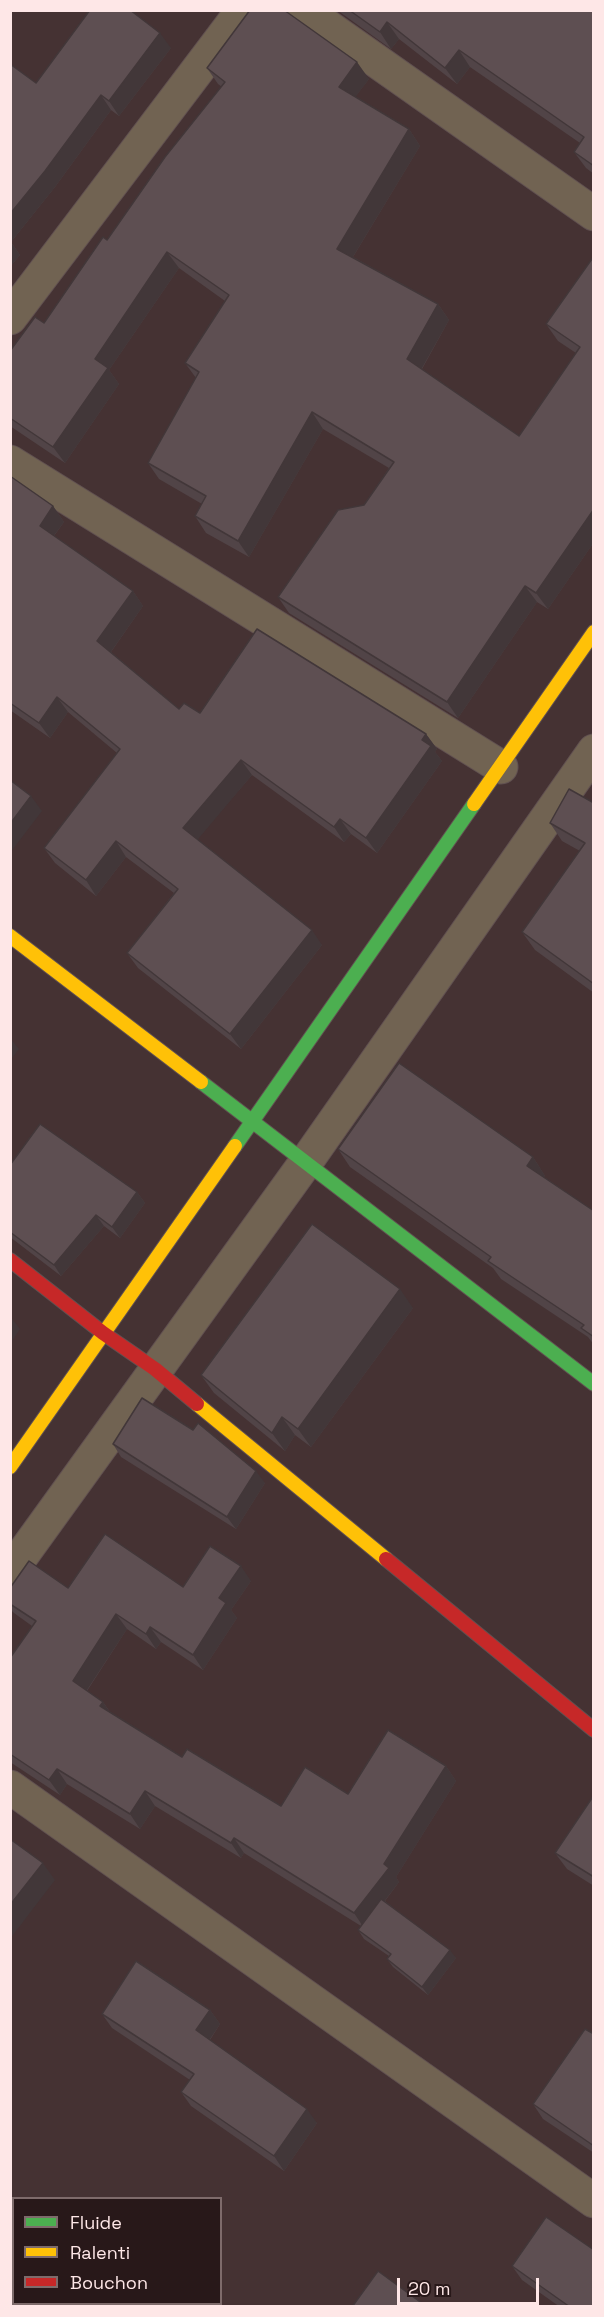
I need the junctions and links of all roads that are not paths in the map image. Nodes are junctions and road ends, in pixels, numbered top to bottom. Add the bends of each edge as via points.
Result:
1 (243, 10) edge
2 (304, 10) edge
3 (594, 214) edge
4 (10, 318) edge
5 (10, 462) edge
6 (594, 632) edge
7 (594, 751) edge
8 (501, 767) junction
9 (10, 936) edge
10 (254, 1121) junction
11 (306, 1162) junction
12 (10, 1260) edge
13 (103, 1333) junction
14 (155, 1369) junction
15 (594, 1384) edge
16 (10, 1467) edge
17 (10, 1572) edge
18 (594, 1730) edge
19 (10, 1787) edge
20 (594, 2201) edge

1 - 4 street
2 - 3 street
5 - 8 street
6 - 8 street
7 - 11 street
8 - 10 street
9 - 10 street
10 - 11 street
10 - 13 street
11 - 14 street
11 - 15 street
12 - 13 street
13 - 14 street
13 - 16 street
14 - 17 street
14 - 18 street
19 - 20 street

